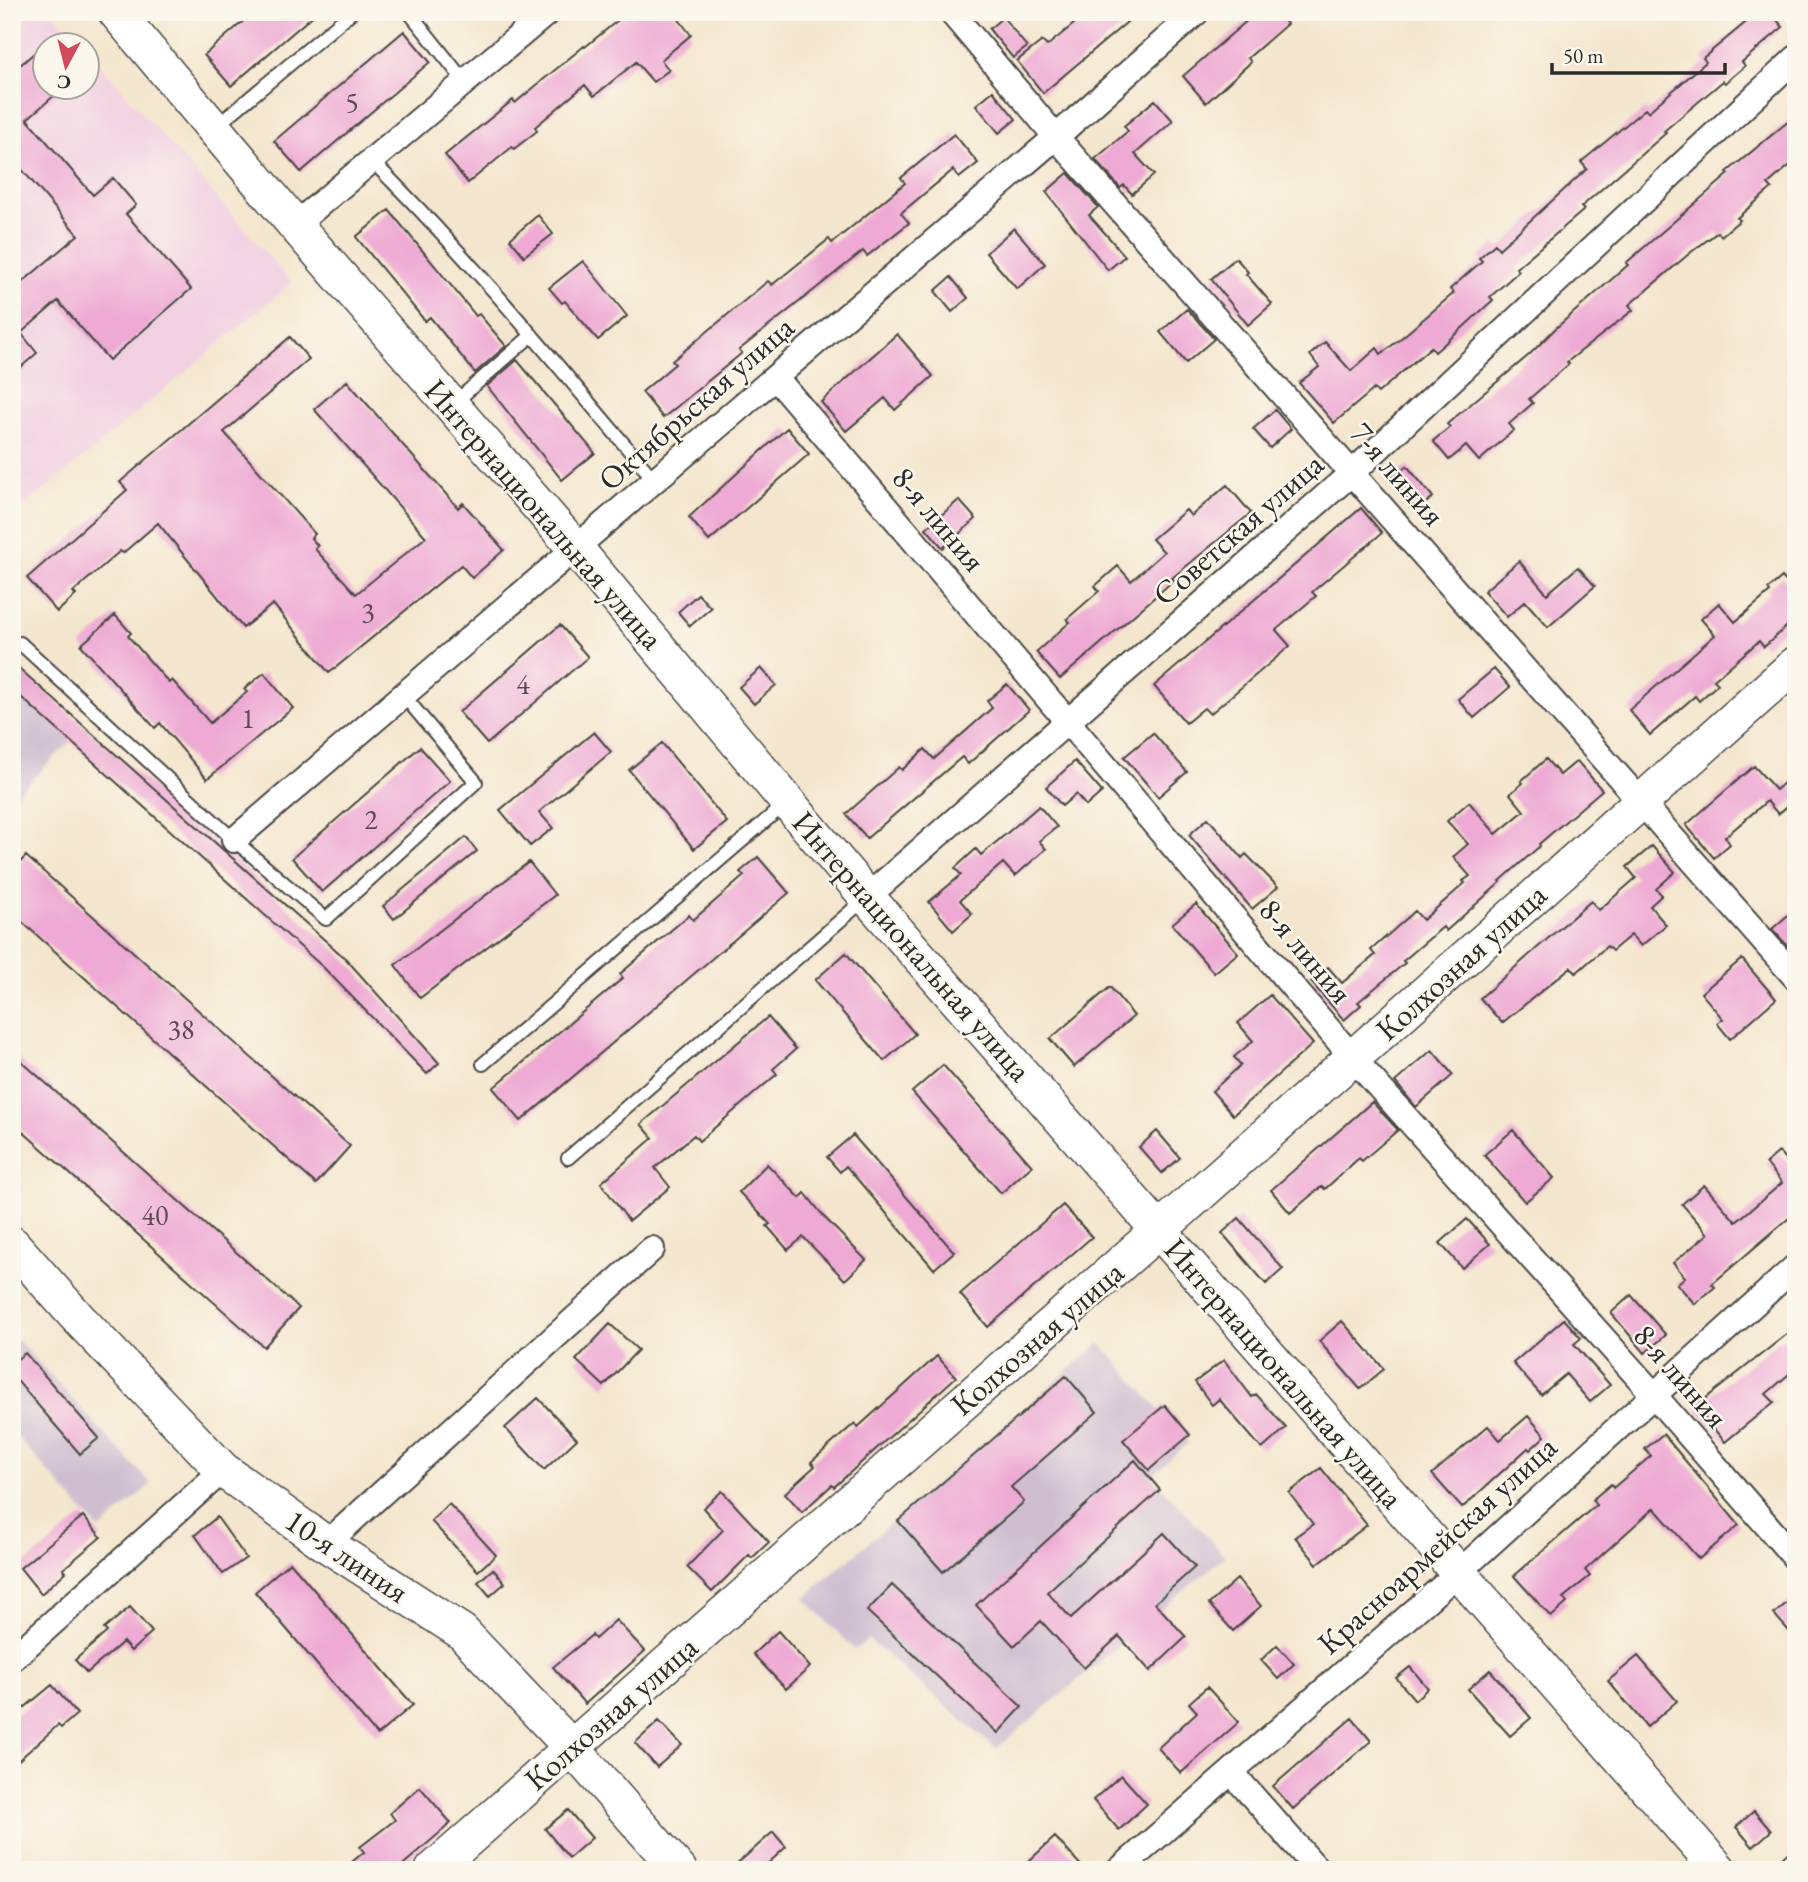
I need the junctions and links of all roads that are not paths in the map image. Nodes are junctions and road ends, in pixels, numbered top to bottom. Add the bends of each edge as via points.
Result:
1 (116, 12) edge
2 (352, 12) edge
3 (409, 12) edge
4 (548, 12) edge
5 (951, 12) edge
6 (1197, 12) edge
7 (1796, 58) edge
8 (465, 82) junction
9 (214, 129) junction
10 (1056, 137) junction
11 (372, 160) junction
12 (295, 225) junction
13 (532, 335) junction
14 (776, 378) junction
15 (452, 405) junction
16 (1353, 472) junction
17 (655, 481) junction
18 (576, 549) junction
19 (20, 643) dead end
20 (1796, 664) edge
21 (404, 695) junction
22 (1068, 722) junction
23 (788, 801) junction
24 (1642, 801) junction
25 (234, 840) junction
26 (867, 897) junction
27 (1796, 978) edge
28 (1353, 1058) junction
29 (483, 1064) dead end
30 (568, 1158) dead end
31 (1159, 1230) junction
32 (12, 1244) edge
33 (652, 1249) dead end
34 (1796, 1266) edge
35 (1654, 1395) junction
36 (223, 1470) junction
37 (326, 1544) junction
38 (1796, 1559) edge
39 (1458, 1573) junction
40 (12, 1659) edge
41 (572, 1748) junction
42 (1231, 1772) junction
43 (1796, 1863) edge
44 (433, 1870) edge
45 (679, 1870) edge
46 (1119, 1870) edge
47 (1318, 1870) edge
48 (1719, 1870) edge
49 (1788, 1870) edge

1 - 9 street, Интернациональная улица
2 - 9 lane
3 - 8 lane
4 - 8 street
5 - 10 street, 7-я линия
6 - 10 street, Октябрьская улица
7 - 16 street, Советская улица
8 - 11 street
9 - 12 street, Интернациональная улица
10 - 14 street, Октябрьская улица
10 - 16 street, 7-я линия
11 - 12 street
11 - 13 lane
12 - 15 street, Интернациональная улица
13 - 15 lane
13 - 17 lane
14 - 17 street, Октябрьская улица
14 - 22 street, 8-я линия
15 - 18 street, Интернациональная улица
16 - 22 street, Советская улица
16 - 24 street, 7-я линия
17 - 18 street, Октябрьская улица
18 - 21 street, Октябрьская улица
18 - 23 street, Интернациональная улица
19 - 25 lane
20 - 24 street, Колхозная улица
21 - 25 street, Октябрьская улица
21 - 25 lane via 476,782 326,919
22 - 26 street, Советская улица
22 - 28 street, 8-я линия
23 - 26 street, Интернациональная улица
23 - 29 lane
24 - 27 street, 7-я линия
24 - 28 street, Колхозная улица
26 - 30 lane
26 - 31 street, Интернациональная улица
28 - 31 street, Колхозная улица
28 - 35 street, 8-я линия
31 - 39 street, Интернациональная улица
31 - 41 street, Колхозная улица
32 - 36 street, 10-я линия
33 - 37 street
34 - 35 street, Красноармейская улица
35 - 38 street, 8-я линия
35 - 39 street, Красноармейская улица
36 - 37 street, 10-я линия
36 - 40 street
37 - 41 street, 10-я линия via 463,1632
39 - 42 street, Красноармейская улица
39 - 48 street, Интернациональная улица
41 - 44 street, Колхозная улица
41 - 45 street, 10-я линия
42 - 46 street, Красноармейская улица
42 - 47 street
43 - 49 street

